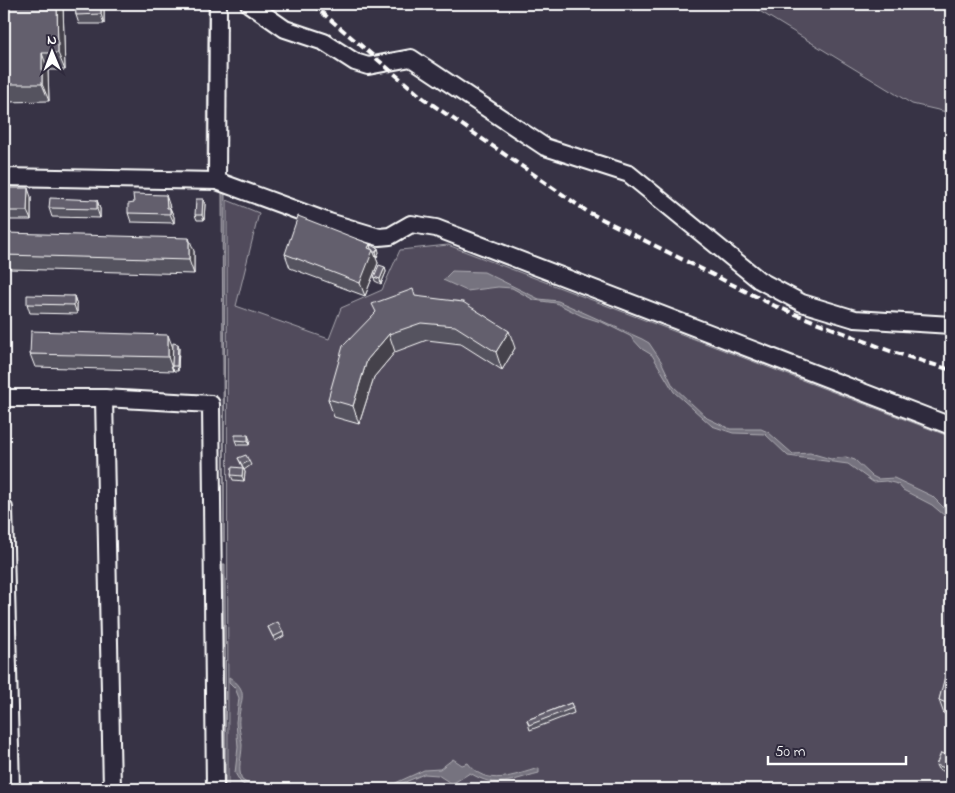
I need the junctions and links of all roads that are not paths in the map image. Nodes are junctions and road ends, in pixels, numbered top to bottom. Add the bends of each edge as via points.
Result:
1 (218, 4) edge
2 (249, 4) edge
3 (4, 177) edge
4 (217, 181) junction
5 (951, 325) edge
6 (4, 398) edge
7 (104, 398) junction
8 (951, 426) edge
9 (4, 508) edge
10 (11, 789) edge
11 (112, 789) edge
12 (215, 789) edge

1 - 4 street
2 - 5 street via 285,29 324,42 355,62 368,66 411,58 546,147 629,174 759,280 802,303 855,319
3 - 4 street
4 - 8 street via 379,237 390,236 411,224 436,228
6 - 7 street
7 - 11 street
7 - 12 street via 211,404
9 - 10 street

